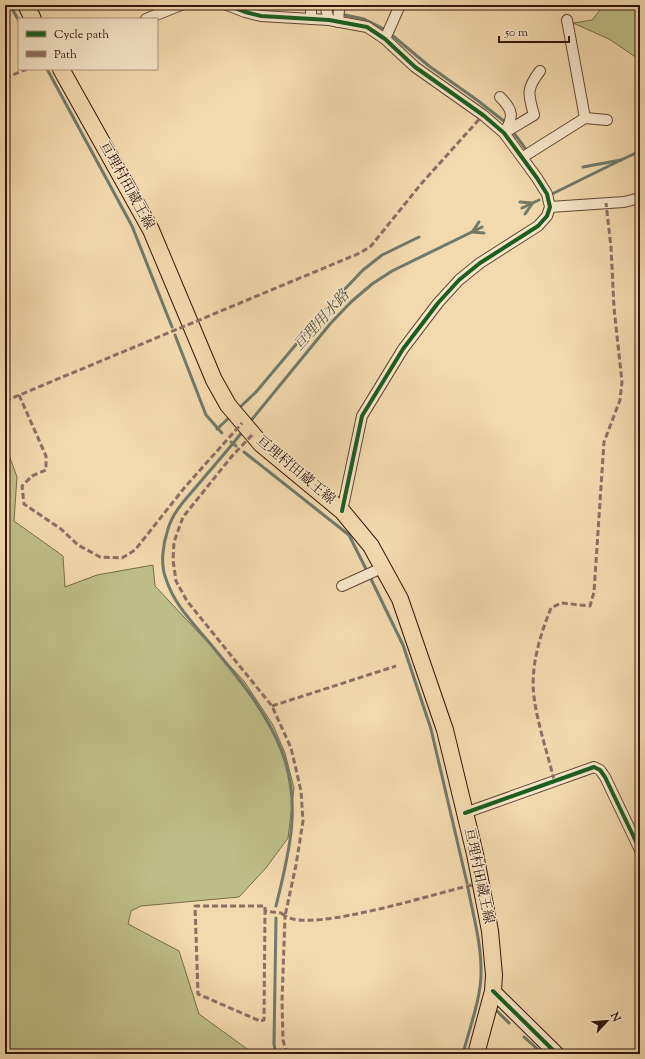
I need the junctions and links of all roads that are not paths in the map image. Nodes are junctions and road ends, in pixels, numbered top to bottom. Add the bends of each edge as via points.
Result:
1 (26, 5) edge
2 (181, 5) edge
3 (228, 5) edge
4 (311, 5) edge
5 (325, 5) edge
6 (400, 5) edge
7 (339, 10) dead end
8 (32, 18) edge
9 (148, 18) edge
10 (310, 19) junction
11 (566, 20) dead end
12 (333, 21) junction
13 (385, 38) junction
14 (62, 70) edge
15 (540, 71) dead end
16 (500, 96) dead end
17 (585, 118) junction
18 (607, 120) dead end
19 (504, 133) junction
20 (523, 158) junction
21 (640, 198) edge
22 (550, 207) junction
23 (342, 511) junction
24 (384, 567) junction
25 (342, 586) dead end
26 (465, 813) junction
27 (640, 850) edge
28 (492, 991) junction
29 (476, 1054) edge
30 (557, 1054) edge

1 - 8 main road
2 - 9 street
3 - 10 street via 261,16
4 - 10 street
5 - 12 street
6 - 13 street
7 - 12 street
10 - 12 street
11 - 17 street
12 - 13 street via 367,27
13 - 19 street via 415,67
14 - 23 main road, 亘理村田蔵王線 via 151,230 214,380 228,405 252,435
15 - 19 street via 531,82 528,94 534,115
16 - 19 street via 511,112 511,120
17 - 18 street
17 - 20 street
19 - 20 street
20 - 22 street via 546,194
21 - 22 street via 624,202
22 - 23 street via 547,216 538,226 480,262 459,280 403,349 362,416
23 - 24 main road, 亘理村田蔵王線 via 371,546
24 - 25 street
24 - 26 main road, 亘理村田蔵王線 via 400,599 437,705
26 - 27 street via 594,767 605,777
26 - 28 main road, 亘理村田蔵王線 via 490,931 494,960
28 - 29 main road, 亘理村田蔵王線
28 - 30 street

